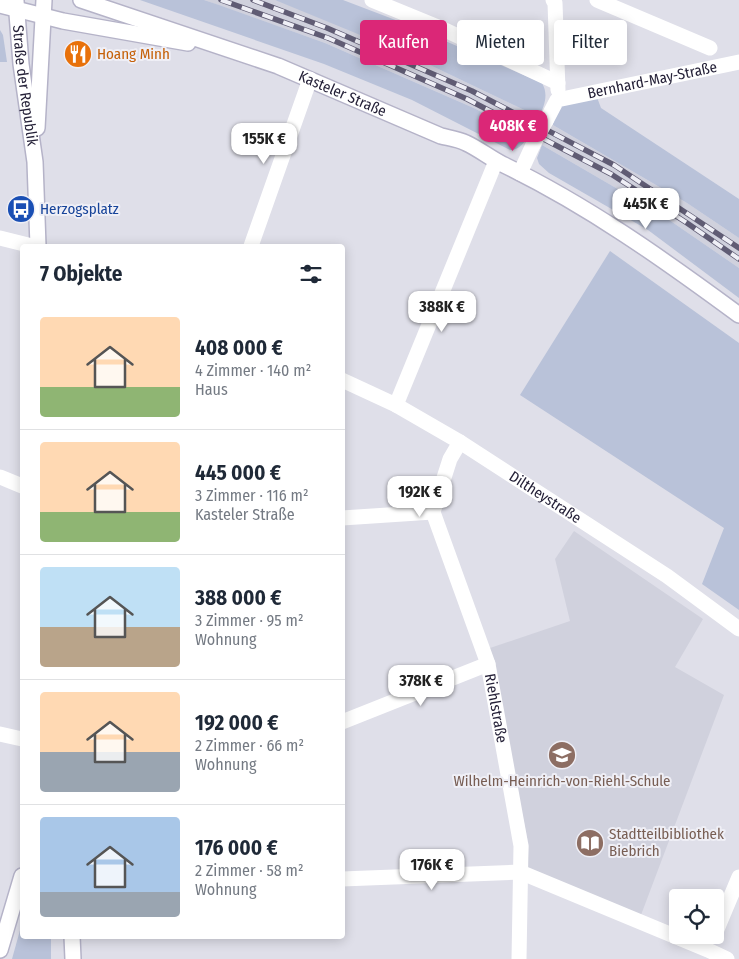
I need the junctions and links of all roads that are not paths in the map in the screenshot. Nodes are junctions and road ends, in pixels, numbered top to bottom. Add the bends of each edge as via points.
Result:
1 (44, 0) edge
2 (81, 0) edge
3 (372, 0) edge
4 (597, 0) edge
5 (556, 1) edge
6 (16, 4) edge
7 (0, 6) edge
8 (43, 16) junction
9 (710, 48) dead end
10 (243, 54) junction
11 (739, 62) edge
12 (310, 78) junction
13 (558, 83) junction
14 (557, 100) junction
15 (493, 159) junction
16 (35, 162) junction
17 (520, 172) junction
18 (0, 238) edge
19 (24, 244) edge
20 (38, 244) edge
21 (252, 244) edge
22 (739, 315) edge
23 (345, 381) edge
24 (396, 405) junction
25 (460, 442) junction
26 (0, 477) edge
27 (20, 485) edge
28 (433, 512) junction
29 (345, 518) edge
30 (739, 629) edge
31 (488, 664) junction
32 (345, 721) edge
33 (0, 734) edge
34 (20, 739) edge
35 (520, 872) junction
36 (739, 877) edge
37 (345, 879) edge
38 (20, 885) edge
39 (724, 913) edge
40 (72, 939) edge
41 (711, 944) edge
42 (0, 950) edge
43 (708, 950) junction
44 (73, 959) edge
45 (519, 959) edge
46 (727, 959) edge

1 - 8 street, Straße der Republik
2 - 10 street, Kasteler Straße
3 - 13 street via 446,30
4 - 9 street
5 - 13 street
6 - 7 street, Kasteler Straße
6 - 8 street, Kasteler Straße
6 - 16 street, Straße der Republik
8 - 10 street, Kasteler Straße
8 - 16 street, Straße der Republik
10 - 12 street, Kasteler Straße
11 - 14 street, Bernhard-May-Straße
12 - 15 street, Kasteler Straße via 441,136 465,142
12 - 21 street
13 - 14 street
14 - 17 street, bridge
15 - 17 street, Kasteler Straße
15 - 24 street
16 - 20 street, Straße der Republik
17 - 22 street, Kasteler Straße via 634,240
18 - 19 street
23 - 24 street, Diltheystraße
24 - 25 street, Diltheystraße
25 - 28 street via 450,459
25 - 30 street, Diltheystraße via 667,576
26 - 27 street
28 - 29 street
28 - 31 street, Riehlstraße
31 - 32 street
31 - 35 street, Riehlstraße via 521,846
33 - 34 street
35 - 37 street
35 - 43 street
35 - 45 street, Riehlstraße
36 - 39 street
38 - 42 street
40 - 44 street
41 - 43 street
43 - 46 street

